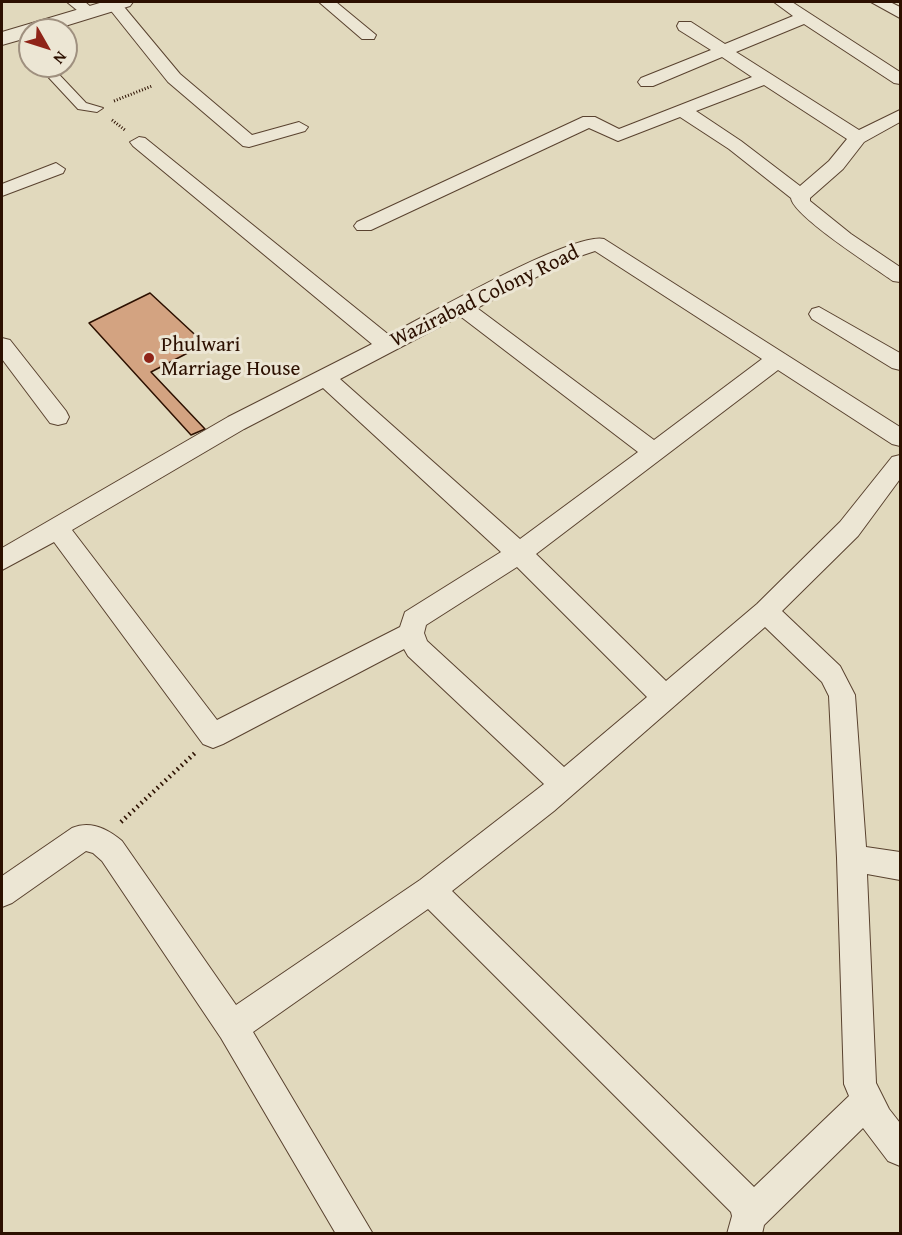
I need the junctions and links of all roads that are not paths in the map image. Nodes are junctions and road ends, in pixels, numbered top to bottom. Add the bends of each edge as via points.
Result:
1 (327, 2) edge
2 (782, 2) edge
3 (879, 2) edge
4 (118, 3) edge
5 (82, 7) edge
6 (900, 13) edge
7 (806, 17) junction
8 (57, 18) edge
9 (685, 26) dead end
10 (18, 34) edge
11 (368, 36) dead end
12 (2, 39) edge
13 (723, 51) junction
14 (55, 78) edge
15 (765, 78) junction
16 (900, 79) edge
17 (647, 82) dead end
18 (97, 108) road end
19 (682, 110) junction
20 (900, 115) edge
21 (299, 127) dead end
22 (858, 138) junction
23 (139, 142) road end
24 (56, 169) dead end
25 (2, 190) edge
26 (800, 196) junction
27 (364, 226) dead end
28 (900, 276) edge
29 (462, 307) junction
30 (819, 314) dead end
31 (2, 345) edge
32 (387, 345) junction
33 (777, 359) junction
34 (900, 363) edge
35 (325, 377) junction
36 (58, 417) dead end
37 (900, 438) edge
38 (654, 452) junction
39 (900, 464) edge
40 (57, 528) junction
41 (519, 553) junction
42 (2, 560) edge
43 (766, 611) junction
44 (411, 633) junction
45 (665, 698) junction
46 (564, 785) junction
47 (852, 858) junction
48 (900, 866) edge
49 (429, 890) junction
50 (2, 893) edge
51 (232, 1027) junction
52 (866, 1102) junction
53 (900, 1149) edge
54 (747, 1224) edge
55 (356, 1233) edge

1 - 11 street
2 - 7 street
3 - 6 street
4 - 5 street
4 - 21 street via 174,78 249,142
5 - 8 street
7 - 13 street
7 - 16 street
9 - 13 street
10 - 12 street
13 - 15 street
13 - 17 street
14 - 18 street via 82,106
15 - 19 street
15 - 22 street
19 - 26 street
19 - 27 street via 618,136 589,121
20 - 22 street
22 - 26 street via 836,165
23 - 32 street
24 - 25 street
26 - 28 street via 801,203 844,238
29 - 32 street, Wazirabad Colony Road
29 - 33 street, Wazirabad Colony Road via 564,254 597,243
29 - 38 street
30 - 34 street
31 - 36 street
32 - 35 street, Wazirabad Colony Road
33 - 37 street, Wazirabad Colony Road
33 - 38 street
35 - 40 street, Wazirabad Colony Road via 180,454
35 - 41 street
38 - 41 street
39 - 43 street via 849,529
40 - 42 street, Wazirabad Colony Road
40 - 44 street via 213,736
41 - 44 street via 414,619
41 - 45 street
43 - 45 street
43 - 47 street via 831,674 842,695
44 - 46 street via 417,648
45 - 46 street
46 - 49 street
47 - 48 street
47 - 52 street via 860,1084
49 - 51 street
49 - 54 street via 743,1200
50 - 51 street via 82,837 101,841 112,851
51 - 55 street
52 - 53 street
52 - 54 street

